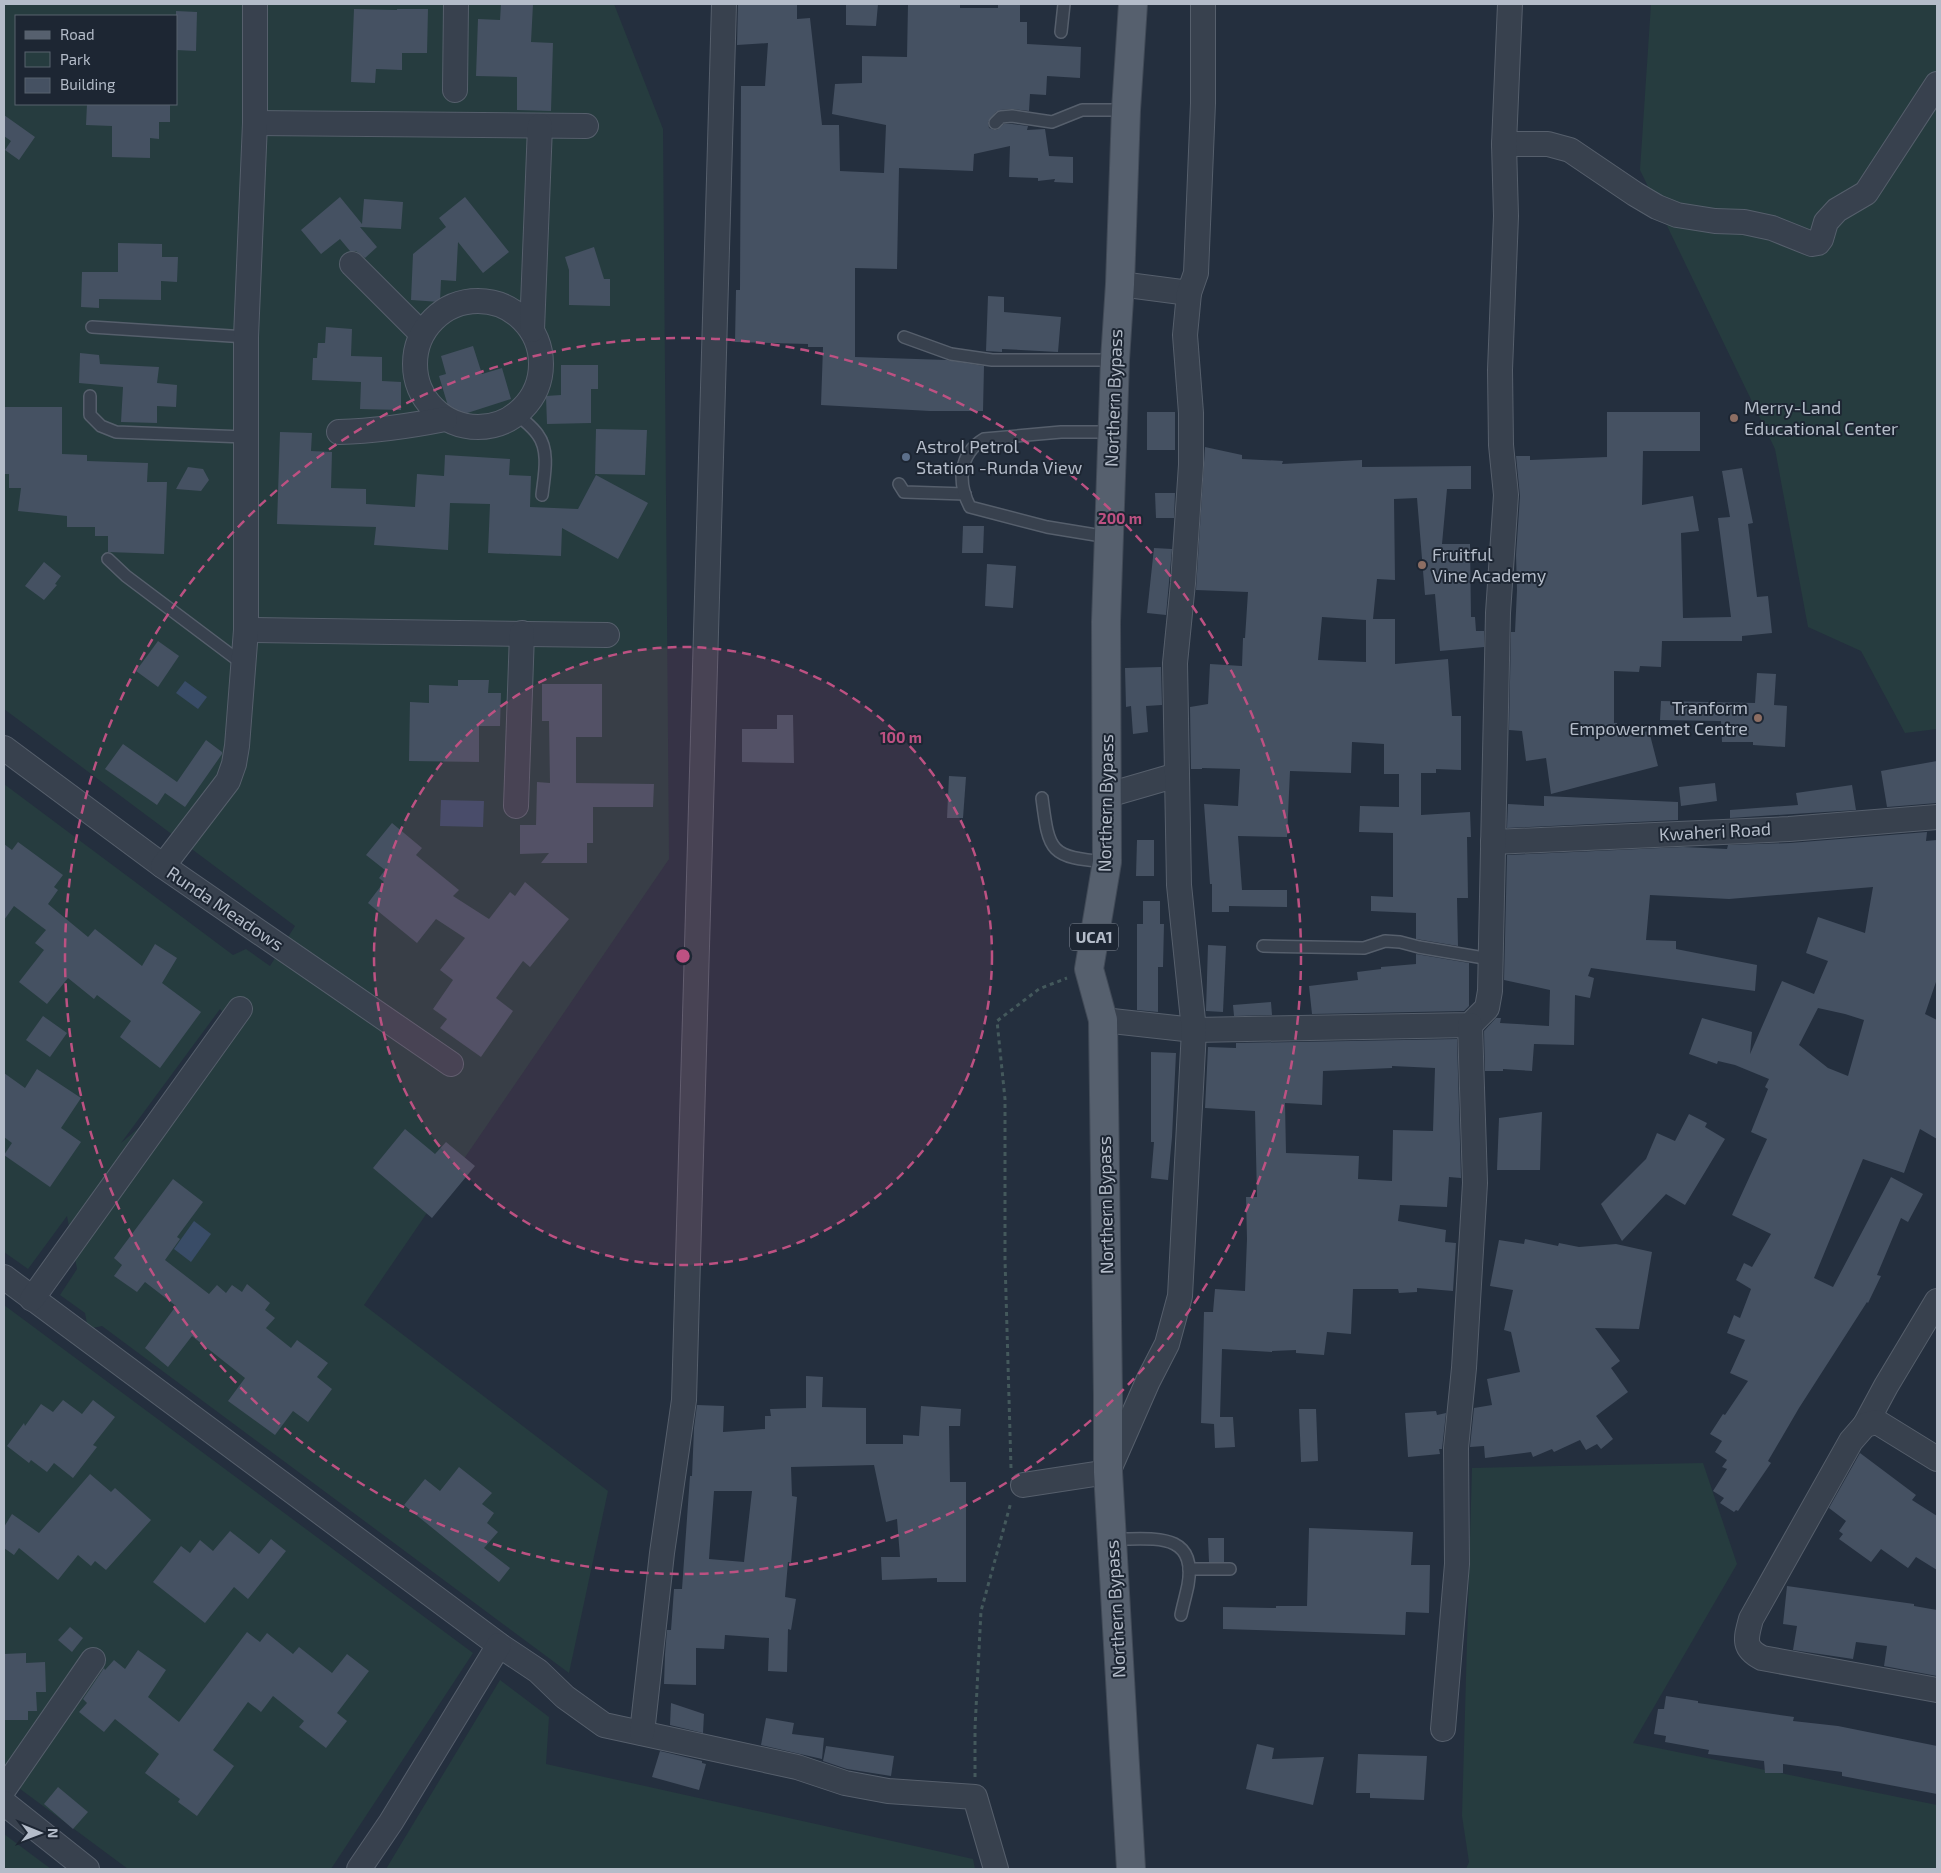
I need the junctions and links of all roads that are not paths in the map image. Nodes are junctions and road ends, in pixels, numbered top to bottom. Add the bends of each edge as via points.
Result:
1 (255, 4) edge
2 (456, 4) edge
3 (724, 4) edge
4 (1064, 4) edge
5 (1133, 4) edge
6 (1203, 4) edge
7 (1510, 4) edge
8 (1061, 32) dead end
9 (1937, 84) edge
10 (454, 90) dead end
11 (1126, 110) junction
12 (255, 123) junction
13 (995, 123) dead end
14 (540, 126) junction
15 (586, 126) dead end
16 (1504, 144) junction
17 (352, 264) dead end
18 (1120, 284) junction
19 (1189, 293) junction
20 (92, 327) dead end
21 (532, 330) junction
22 (420, 332) junction
23 (246, 337) junction
24 (904, 337) dead end
25 (1115, 360) junction
26 (90, 396) dead end
27 (518, 415) junction
28 (445, 419) junction
29 (339, 432) dead end
30 (1112, 432) junction
31 (245, 438) junction
32 (899, 484) dead end
33 (542, 494) dead end
34 (965, 494) junction
35 (1110, 537) junction
36 (108, 558) dead end
37 (246, 630) junction
38 (522, 633) junction
39 (607, 635) dead end
40 (243, 664) junction
41 (4, 748) edge
42 (1177, 775) junction
43 (1108, 795) junction
44 (1042, 798) dead end
45 (516, 806) dead end
46 (1937, 817) edge
47 (1492, 842) junction
48 (1107, 862) junction
49 (163, 866) junction
50 (1263, 946) dead end
51 (1490, 960) junction
52 (240, 1009) dead end
53 (1103, 1020) junction
54 (1470, 1025) junction
55 (1194, 1030) junction
56 (451, 1064) dead end
57 (4, 1277) edge
58 (32, 1299) junction
59 (1937, 1301) edge
60 (1865, 1425) junction
61 (1937, 1459) edge
62 (1108, 1472) junction
63 (1015, 1485) road end
64 (1111, 1539) junction
65 (1190, 1569) junction
66 (1230, 1569) dead end
67 (1181, 1615) dead end
68 (499, 1645) junction
69 (93, 1660) dead end
70 (1937, 1690) edge
71 (1443, 1729) dead end
72 (642, 1733) junction
73 (4, 1789) edge
74 (4, 1803) edge
75 (87, 1869) edge
76 (359, 1869) edge
77 (996, 1869) edge
78 (1131, 1869) edge

1 - 12 street
2 - 10 street
3 - 72 street via 684,1400 662,1553
4 - 8 lane
5 - 11 main road, Northern Bypass / UCA1
6 - 19 street via 1204,103 1196,272
7 - 16 street
9 - 16 street via 1866,193 1837,210 1826,222 1821,239 1812,244 1772,228 1744,222 1715,221 1657,207 1570,150 1548,144
11 - 13 lane via 1082,110 1052,122 1012,116
11 - 18 main road, Northern Bypass / UCA1
12 - 14 street
12 - 23 street
14 - 15 street
14 - 21 street
16 - 47 street via 1506,216 1500,379 1506,494 1498,613
17 - 22 street
18 - 19 street
18 - 25 main road, Northern Bypass / UCA1
19 - 42 street via 1185,334 1191,465 1175,663
20 - 23 lane
21 - 22 street via 512,310 485,300 456,303 432,319
21 - 27 street via 540,353 540,377 530,400
22 - 28 street via 414,372 424,399
23 - 31 street
24 - 25 lane via 951,354 992,360
25 - 30 main road, Northern Bypass / UCA1
26 - 31 lane via 90,415 101,426 116,432
27 - 28 street via 491,426 467,427
27 - 33 lane via 539,435 543,446
28 - 29 street
30 - 34 lane via 1061,432 984,439 974,445 965,458
30 - 35 main road, Northern Bypass / UCA1
31 - 37 street
32 - 34 lane via 904,492
34 - 35 lane via 970,507 987,513 1047,528
35 - 43 main road, Northern Bypass / UCA1 via 1106,622
36 - 40 lane via 126,576
37 - 38 street
37 - 40 street
38 - 39 street
38 - 45 street
40 - 49 street via 237,746 228,781
41 - 49 street, Runda Meadows
42 - 43 street
42 - 55 street via 1179,885
43 - 48 main road, Northern Bypass / UCA1
44 - 48 lane via 1045,826 1054,848 1065,856
46 - 47 street, Kwaheri Road via 1789,828
47 - 51 street
48 - 53 main road, Northern Bypass / UCA1 via 1089,969
49 - 56 street, Runda Meadows
50 - 51 lane via 1364,948 1385,941
51 - 54 street via 1487,1008
52 - 58 street
53 - 55 street
53 - 62 main road, Northern Bypass / UCA1
54 - 55 street
54 - 71 street via 1475,1183 1456,1448 1457,1564
55 - 62 street via 1180,1296 1167,1344
57 - 58 street
58 - 68 street
59 - 60 street
60 - 61 street via 1877,1422
60 - 70 street via 1851,1441 1751,1619 1748,1646 1752,1653 1762,1658
62 - 63 street
62 - 64 main road, Northern Bypass / UCA1
64 - 65 lane via 1168,1540 1184,1550
64 - 78 main road, Northern Bypass / UCA1
65 - 66 lane
65 - 67 lane
68 - 72 street via 604,1725
68 - 76 street via 422,1773
69 - 73 street
72 - 77 street via 797,1767 845,1783 888,1791 975,1797
74 - 75 street

